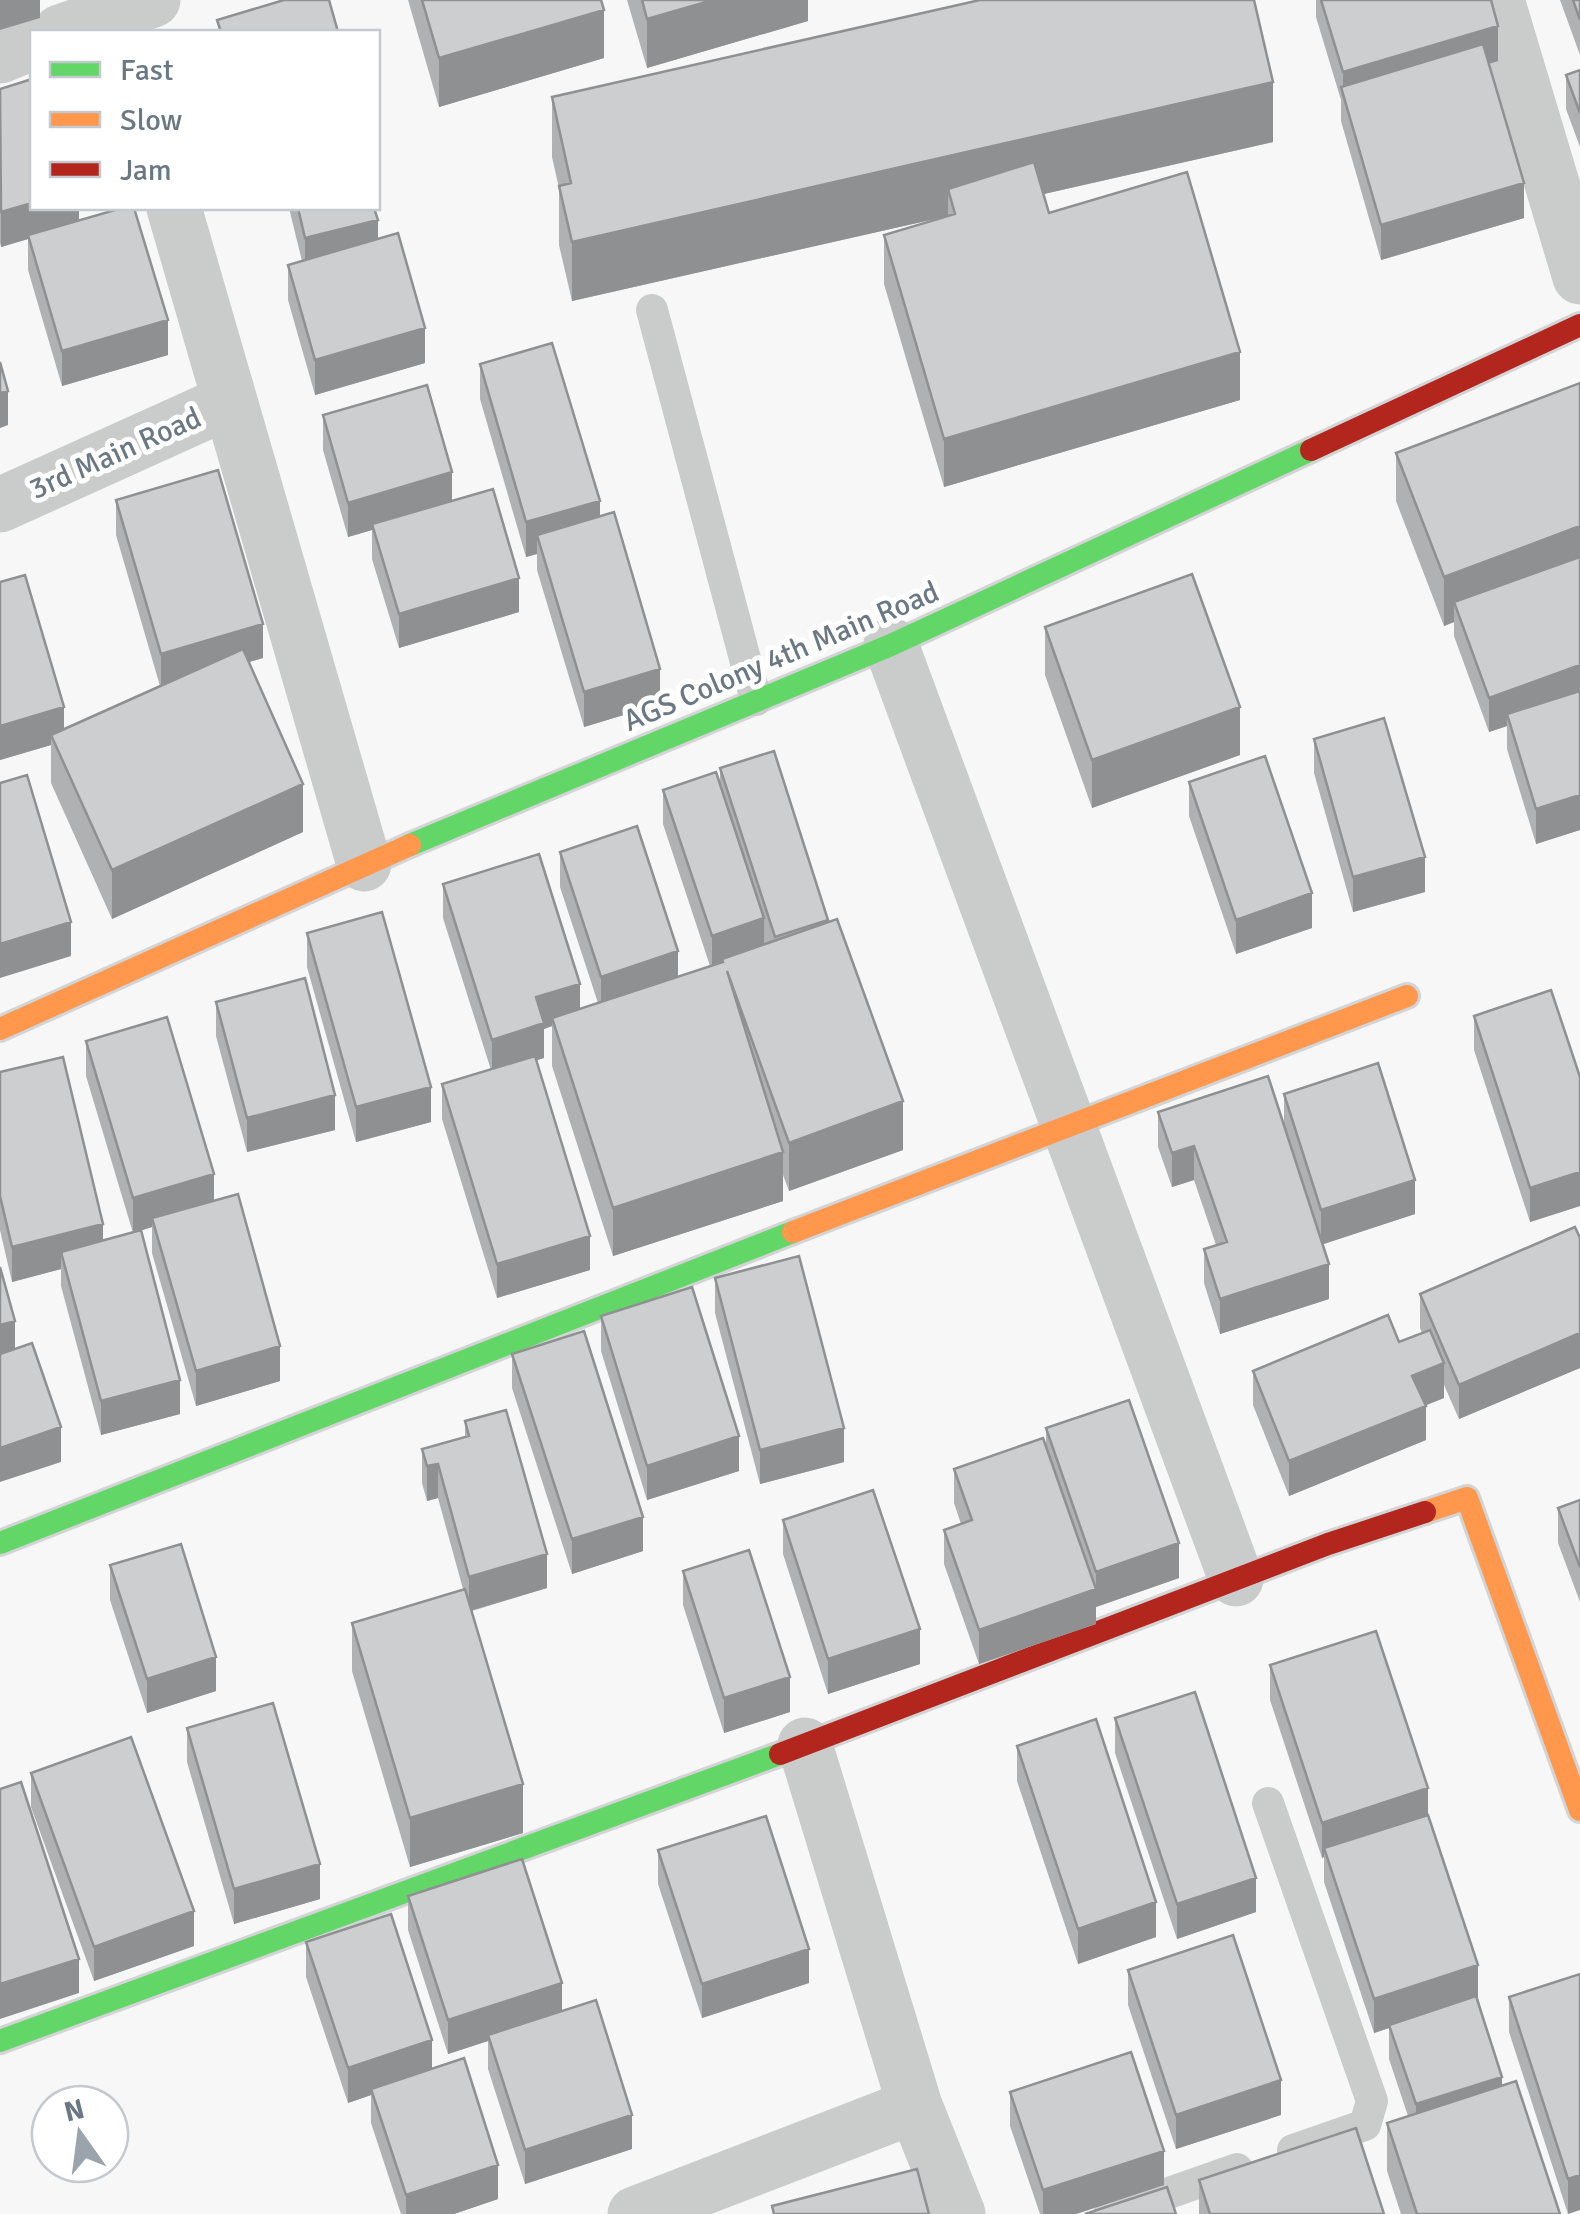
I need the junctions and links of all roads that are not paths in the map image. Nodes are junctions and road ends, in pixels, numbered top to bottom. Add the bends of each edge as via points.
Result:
1 (1497, 0) edge
2 (131, 14) edge
3 (68, 30) edge
4 (30, 44) edge
5 (0, 56) edge
6 (175, 210) edge
7 (1580, 277) edge
8 (652, 310) dead end
9 (1580, 326) edge
10 (230, 401) junction
11 (0, 505) edge
12 (891, 645) junction
13 (756, 700) junction
14 (364, 864) junction
15 (1407, 996) dead end
16 (0, 1029) edge
17 (1069, 1124) junction
18 (0, 1543) edge
19 (1236, 1579) junction
20 (805, 1745) junction
21 (1268, 1804) dead end
22 (1580, 1810) edge
23 (0, 2041) edge
24 (915, 2106) junction
25 (635, 2214) edge
26 (958, 2214) edge
27 (1109, 2214) edge

1 - 7 street
2 - 3 street
4 - 5 street
6 - 10 street
8 - 13 lane
9 - 12 street, AGS Colony 4th Main Road
10 - 11 street, 3rd Main Road
10 - 14 street
12 - 13 street, AGS Colony 4th Main Road
12 - 17 street
13 - 14 street, AGS Colony 4th Main Road
14 - 16 street, AGS Colony 4th Main Road
15 - 17 street
17 - 18 street
17 - 19 street
19 - 20 street
19 - 22 street via 1467,1498
20 - 23 street
20 - 24 street
21 - 27 lane via 1372,2102 1365,2124
24 - 25 street
24 - 26 street

